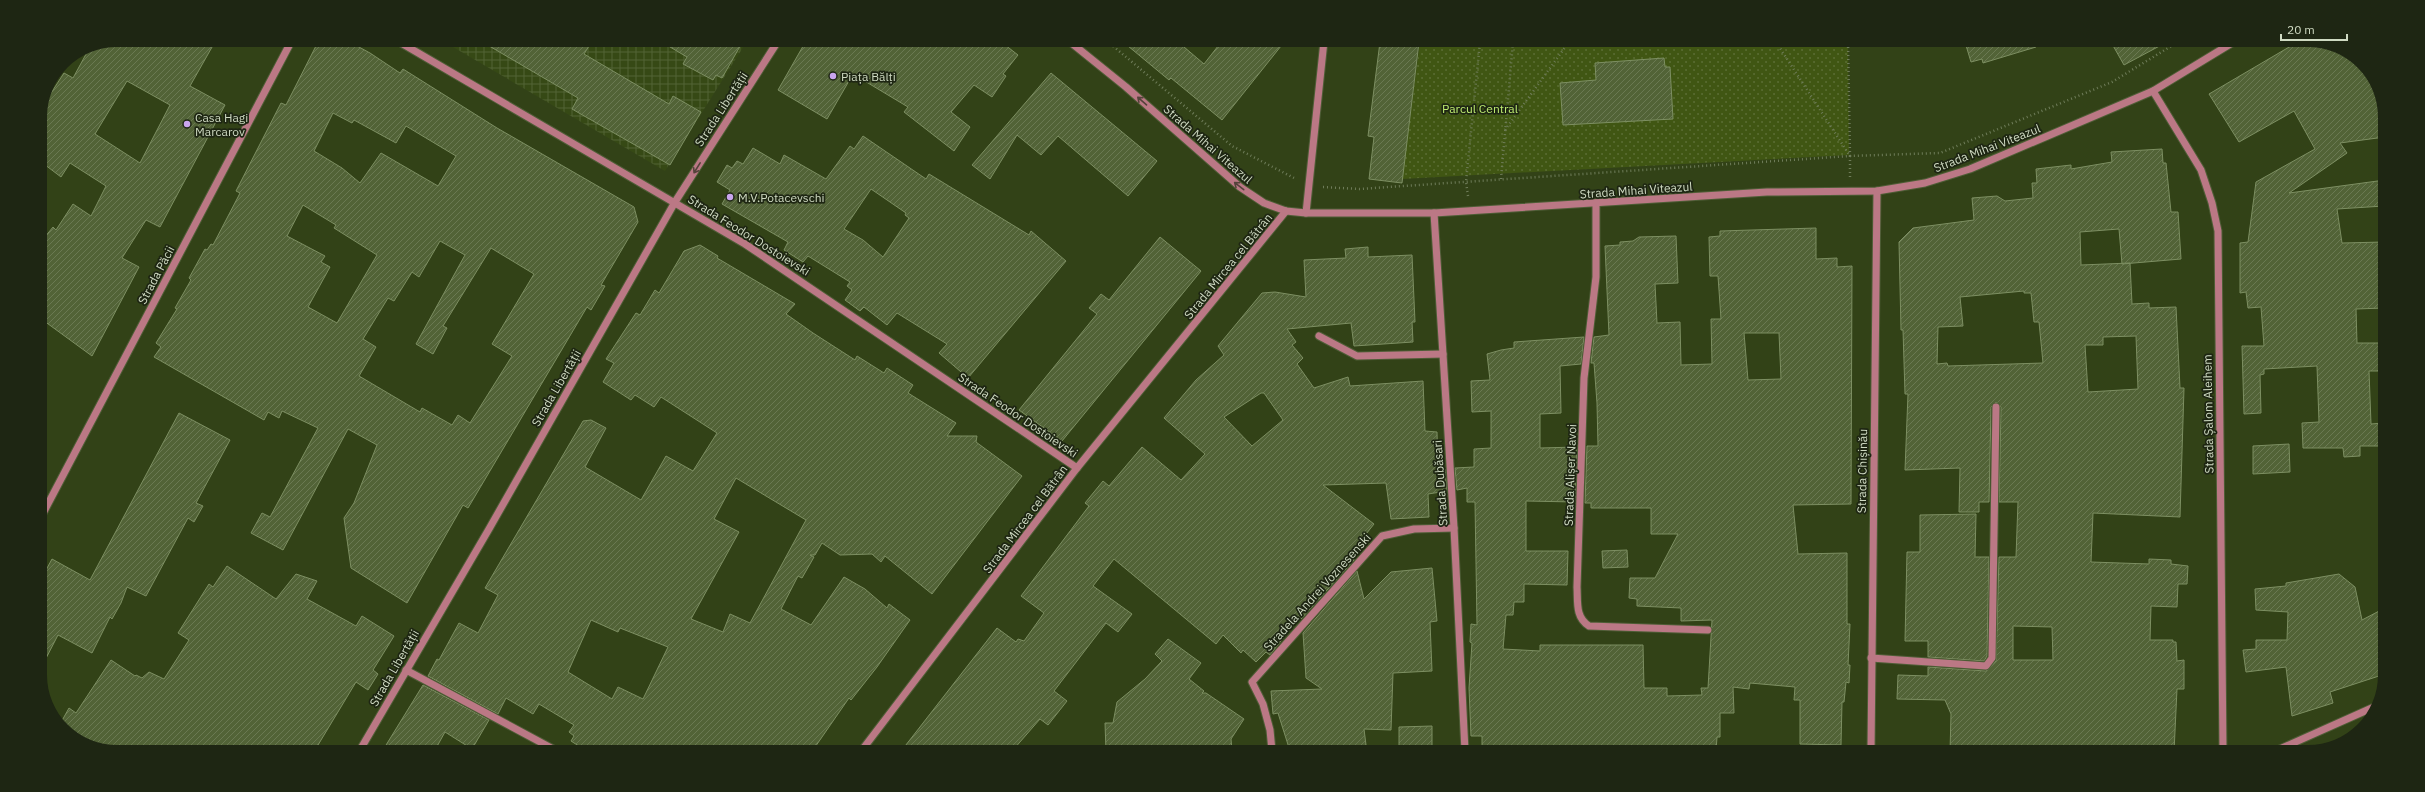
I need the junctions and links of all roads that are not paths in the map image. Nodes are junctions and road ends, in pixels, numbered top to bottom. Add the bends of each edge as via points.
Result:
1 (288, 47) edge
2 (408, 47) edge
3 (774, 47) edge
4 (1076, 47) edge
5 (1323, 47) edge
6 (2225, 47) edge
7 (2153, 91) junction
8 (1877, 191) junction
9 (675, 202) junction
10 (1596, 203) junction
11 (1286, 211) junction
12 (1306, 213) junction
13 (1434, 213) junction
14 (1318, 336) dead end
15 (1443, 354) junction
16 (1996, 407) dead end
17 (1077, 468) junction
18 (47, 506) edge
19 (1454, 528) junction
20 (1708, 630) dead end
21 (1871, 658) junction
22 (406, 670) junction
23 (2369, 709) edge
24 (363, 745) edge
25 (546, 745) edge
26 (866, 745) edge
27 (1271, 745) edge
28 (1465, 745) edge
29 (1871, 745) edge
30 (2223, 745) edge
31 (2288, 745) edge

1 - 18 street, Strada Păcii
2 - 9 street, Strada Fеodor Dostoievski
3 -> 9 street, Strada Libertății
11 -> 4 street, Strada Mihai Viteazul via 1264,203 1240,187
5 - 12 street
6 - 7 street, Strada Mihai Viteazul
7 - 8 street, Strada Mihai Viteazul via 1970,169 1925,184
7 - 30 street, Strada Șalom Aleihem via 2201,170 2218,231
8 - 10 street, Strada Mihai Viteazul via 1767,192
8 - 21 street, Strada Chișinău
9 - 17 street, Strada Fеodor Dostoievski via 792,274
9 - 22 street, Strada Libertății
10 - 13 street, Strada Mihai Viteazul
10 - 20 street, Strada Alișer Navoi via 1596,277 1584,378 1578,612 1582,621 1589,626
11 - 12 street, Strada Mihai Viteazul
11 - 17 street, Strada Mircea cel Bătrân
12 - 13 street, Strada Mihai Viteazul
13 - 15 street, Strada Dubăsari
14 - 15 street via 1357,356
15 - 19 street, Strada Dubăsari
16 - 21 street via 1992,658 1986,666
17 - 26 street, Strada Mircea cel Bătrân
19 - 27 street, Stradela Andrei Voznesenski via 1414,529 1382,536 1252,682 1263,704
19 - 28 street, Strada Dubăsari
21 - 29 street, Strada Chișinău
22 - 24 street, Strada Libertății
22 - 25 street
23 - 31 street

